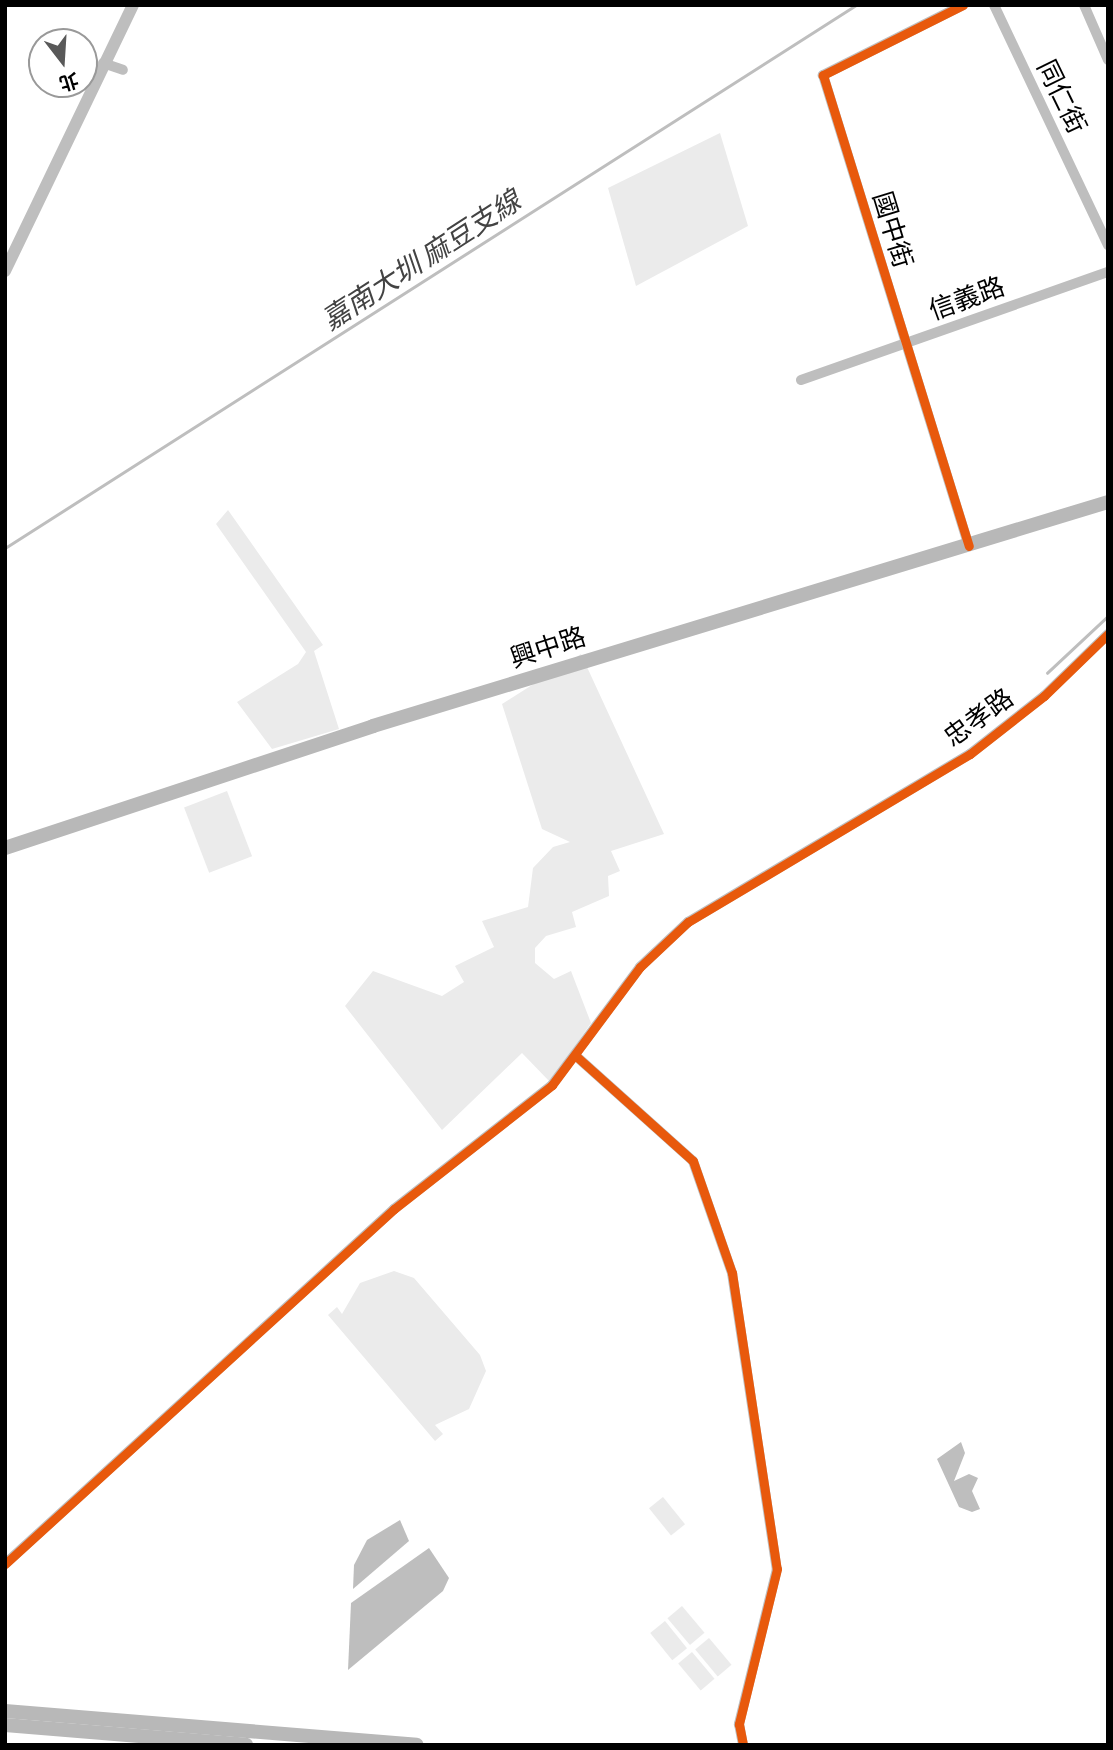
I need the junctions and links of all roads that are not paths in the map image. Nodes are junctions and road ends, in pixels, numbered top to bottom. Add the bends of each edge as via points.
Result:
1 (133, 5) edge
2 (963, 5) edge
3 (994, 5) edge
4 (1084, 5) edge
5 (1108, 60) edge
6 (103, 63) junction
7 (123, 70) dead end
8 (1108, 245) edge
9 (5, 271) edge
10 (1108, 272) edge
11 (905, 344) junction
12 (801, 380) dead end
13 (1108, 502) edge
14 (969, 546) junction
15 (1108, 634) edge
16 (5, 848) edge
17 (576, 1056) junction
18 (5, 1564) edge
19 (5, 1711) edge
20 (5, 1725) edge
21 (246, 1745) edge
22 (417, 1745) edge
23 (743, 1745) edge

1 - 6 street
2 - 11 street, 國中街 via 823,75
3 - 8 street, 同仁街
4 - 5 street
6 - 7 street
6 - 9 street
10 - 11 street, 信義路
11 - 12 street, 信義路
11 - 14 street, 國中街
13 - 14 main road, 興中路
14 - 16 main road, 興中路 via 348,734
15 - 17 street, 忠孝路 via 1011,724 688,922 640,967
17 - 18 street, 忠孝路 via 541,1095 312,1282
17 - 23 street via 693,1161 732,1272 777,1569 739,1724
19 - 22 main road
20 - 21 main road

